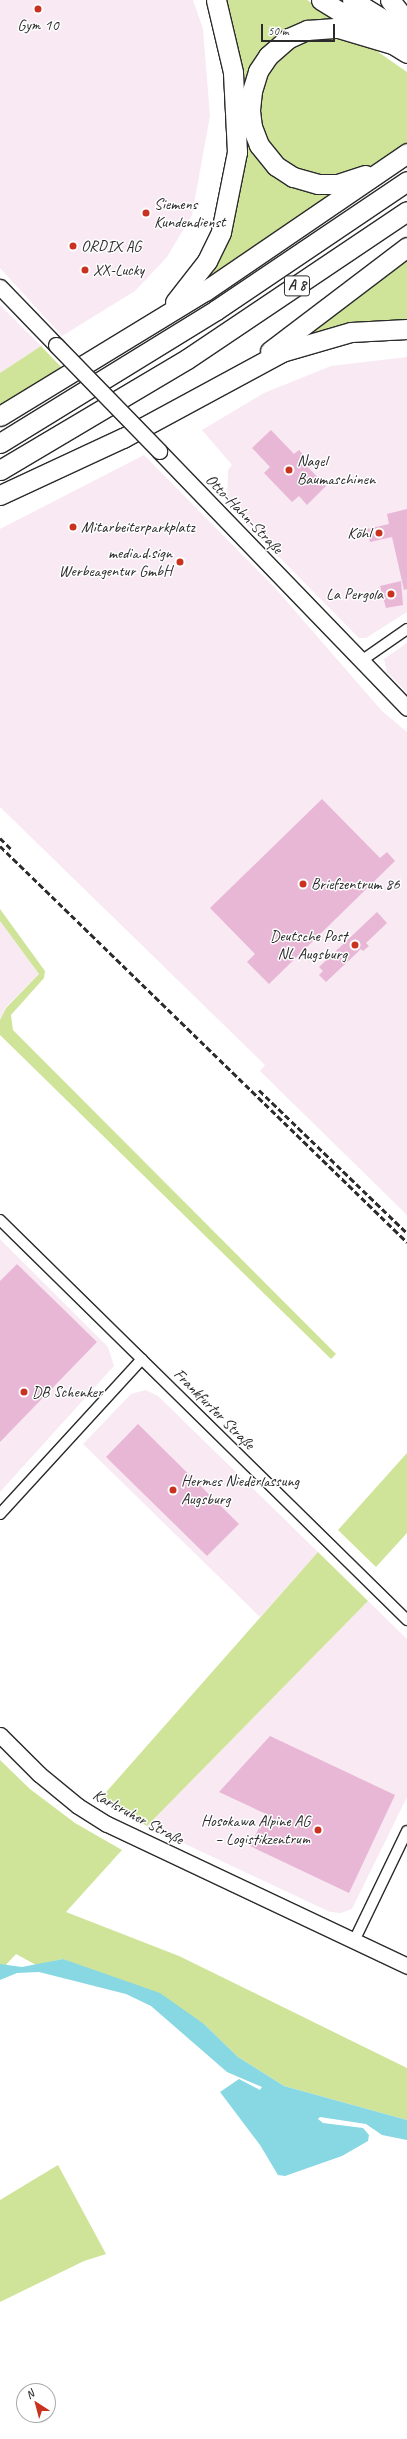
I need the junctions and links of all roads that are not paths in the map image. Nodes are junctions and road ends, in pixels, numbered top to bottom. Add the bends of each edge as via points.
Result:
1 (216, 0) edge
2 (321, 0) edge
3 (352, 0) edge
4 (390, 0) edge
5 (407, 22) edge
6 (402, 44) edge
7 (402, 157) edge
8 (407, 181) edge
9 (407, 211) edge
10 (407, 247) edge
11 (0, 287) edge
12 (150, 325) junction
13 (407, 329) edge
14 (247, 369) junction
15 (0, 416) edge
16 (0, 443) edge
17 (0, 470) edge
18 (0, 495) edge
19 (407, 629) edge
20 (361, 661) junction
21 (407, 708) edge
22 (0, 1220) edge
23 (142, 1359) junction
24 (0, 1514) edge
25 (407, 1620) edge
26 (0, 1735) edge
27 (407, 1831) edge
28 (354, 1941) junction
29 (407, 1966) edge

1 - 12 highway via 233,72 237,109 237,152 230,197 221,232 207,261 188,289
2 - 6 highway
3 - 6 highway
4 - 5 highway
6 - 7 highway via 338,28 316,29 296,34 281,44 262,63 252,91 250,110 255,136 269,159 302,180 337,184
7 - 12 highway
8 - 16 highway, A 8 via 216,310
9 - 17 highway, A 8 via 187,359
10 - 14 highway
11 - 20 street, Otto-Hahn-Straße, bridge
12 - 15 highway
13 - 14 highway via 379,328 321,339 282,352
14 - 18 highway via 123,438
19 - 20 street
20 - 21 street, Otto-Hahn-Straße
22 - 23 street, Frankfurter Straße
23 - 24 street
23 - 25 street, Frankfurter Straße
26 - 28 street, Karlsruher Straße via 39,1774 78,1806 107,1824
27 - 28 street
28 - 29 street, Karlsruher Straße

